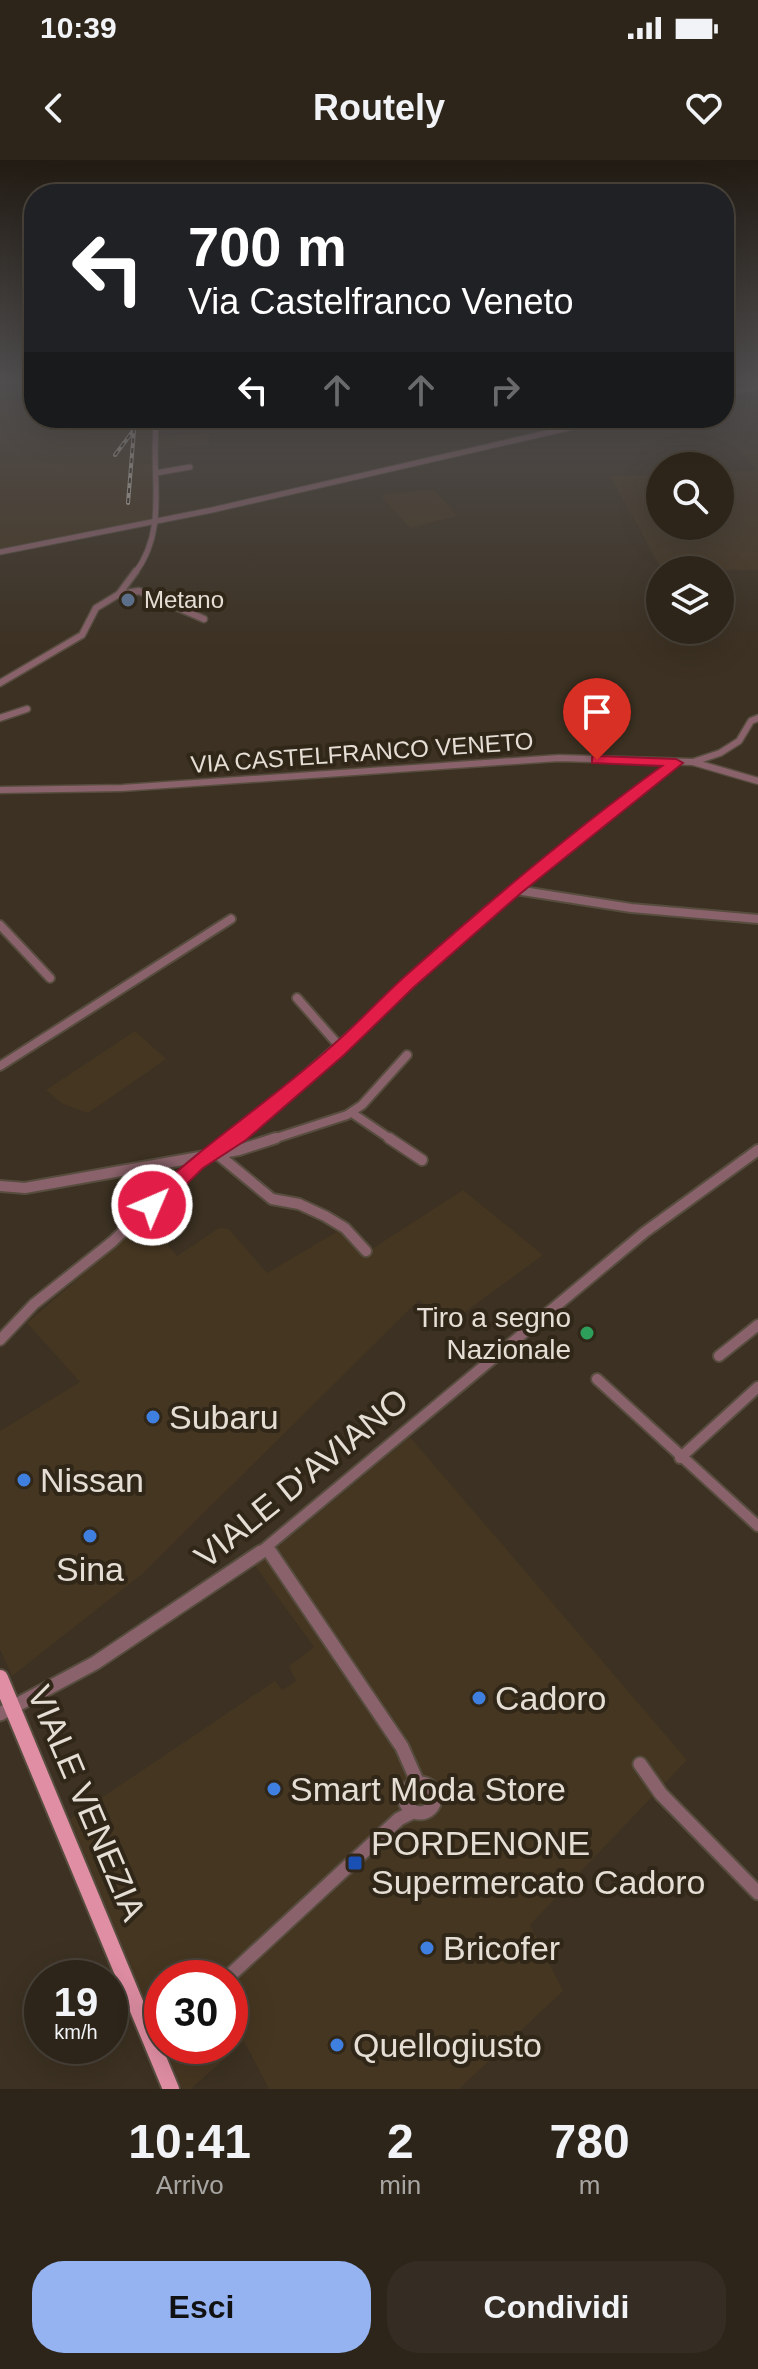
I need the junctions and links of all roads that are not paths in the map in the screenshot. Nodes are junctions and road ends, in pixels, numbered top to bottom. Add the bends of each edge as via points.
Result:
1 (162, 472) edge
2 (374, 472) edge
3 (156, 473) joint
4 (154, 522) junction
5 (0, 552) edge
6 (153, 587) dead end
7 (139, 591) junction
8 (119, 594) junction
9 (204, 619) dead end
10 (0, 683) edge
11 (27, 709) dead end
12 (0, 718) edge
13 (758, 718) edge
14 (693, 762) junction
15 (676, 763) junction
16 (758, 781) edge
17 (0, 790) edge
18 (516, 890) junction
19 (231, 919) dead end
20 (758, 919) edge
21 (0, 925) edge
22 (50, 978) dead end
23 (297, 998) dead end
24 (341, 1048) junction
25 (407, 1055) dead end
26 (0, 1066) edge
27 (352, 1113) junction
28 (758, 1150) edge
29 (215, 1152) junction
30 (422, 1160) dead end
31 (0, 1186) edge
32 (366, 1251) dead end
33 (758, 1325) edge
34 (0, 1340) edge
35 (719, 1356) dead end
36 (597, 1379) dead end
37 (758, 1387) edge
38 (680, 1458) junction
39 (758, 1526) edge
40 (267, 1548) junction
41 (0, 1678) edge
42 (7, 1712) edge
43 (640, 1764) dead end
44 (417, 1781) junction
45 (413, 1812) junction
46 (758, 1893) edge
47 (246, 1960) edge
48 (144, 2010) edge
49 (164, 2064) edge
50 (171, 2089) edge

1 - 3 street
2 - 4 street
3 - 4 street
4 - 5 street
4 - 8 street via 145,560
6 - 7 street
7 - 8 street
7 - 9 street
8 - 10 street via 96,608 87,629 74,641
11 - 12 street
13 - 14 street, VIA CASTELFRANCO VENETO via 739,741
14 - 15 street, VIA CASTELFRANCO VENETO
14 - 16 street
15 - 17 street, VIA CASTELFRANCO VENETO via 559,758 122,788
15 - 18 street
18 - 20 street via 631,908
18 - 24 street
19 - 26 street
21 - 22 street
23 - 24 street
24 - 29 street
25 - 27 street
27 - 29 street via 239,1150
27 - 30 street
28 - 40 street, VIALE D'AVIANO via 645,1232
29 - 31 street via 25,1188
29 - 32 street via 272,1199 325,1216
29 - 34 street via 170,1186 134,1225
33 - 35 street
36 - 38 street
37 - 38 street
38 - 39 street
40 - 42 street, VIALE D'AVIANO via 121,1646
40 - 44 street via 402,1747
41 - 42 main road, VIALE VENEZIA
42 - 48 main road, VIALE VENEZIA
43 - 46 street via 661,1794
44 - 45 street via 406,1794
44 - 45 street via 431,1787 435,1799 428,1812
45 - 47 street
49 - 50 main road, VIALE VENEZIA

